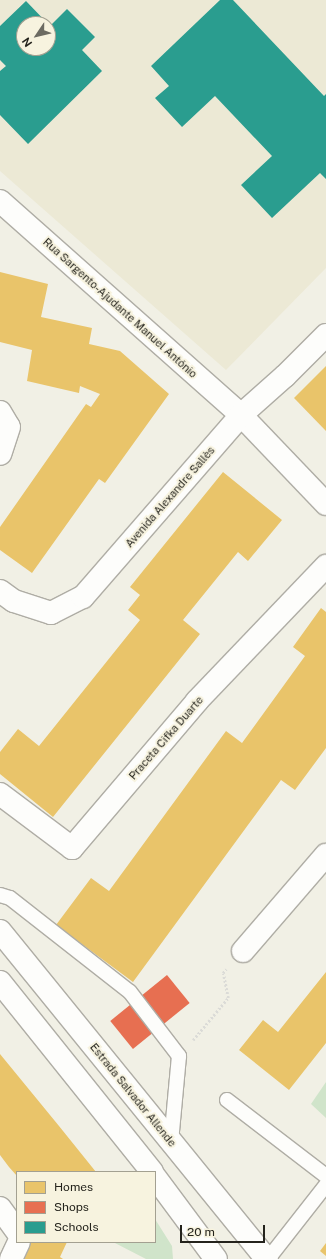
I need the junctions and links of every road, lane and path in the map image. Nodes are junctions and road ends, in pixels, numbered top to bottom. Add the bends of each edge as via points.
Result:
1 (0, 201) edge
2 (326, 335) edge
3 (0, 412) edge
4 (241, 415) junction
5 (0, 454) edge
6 (326, 504) edge
7 (326, 566) edge
8 (0, 591) edge
9 (0, 794) edge
10 (326, 855) edge
11 (0, 895) edge
12 (0, 931) edge
13 (243, 951) dead end
14 (223, 973) dead end
15 (0, 982) edge
16 (179, 1056) junction
17 (227, 1100) dead end
18 (171, 1142) junction
19 (151, 1171) edge
20 (326, 1176) edge
21 (156, 1178) edge
22 (326, 1185) edge
23 (0, 1208) edge
24 (16, 1230) edge
25 (18, 1243) edge
26 (210, 1254) edge
27 (10, 1259) edge
28 (268, 1259) edge

1 - 4 street, Rua Sargento-Ajudante Manuel António
2 - 4 street, Avenida Alexandre Sallès
3 - 5 street via 9,427
4 - 6 street, Rua Sargento-Ajudante Manuel António
4 - 8 street, Avenida Alexandre Sallès via 83,597 50,613 14,601
7 - 9 street, Praceta Cifka Duarte via 197,701 72,848
10 - 13 street
11 - 16 lane via 10,898 130,992
12 - 18 street, Estrada Salvador Allende
14 - 16 path via 228,998
15 - 19 street
16 - 18 lane
17 - 20 lane
18 - 28 street, Estrada Salvador Allende
21 - 26 street
22 - 28 lane
23 - 24 street
25 - 27 street

